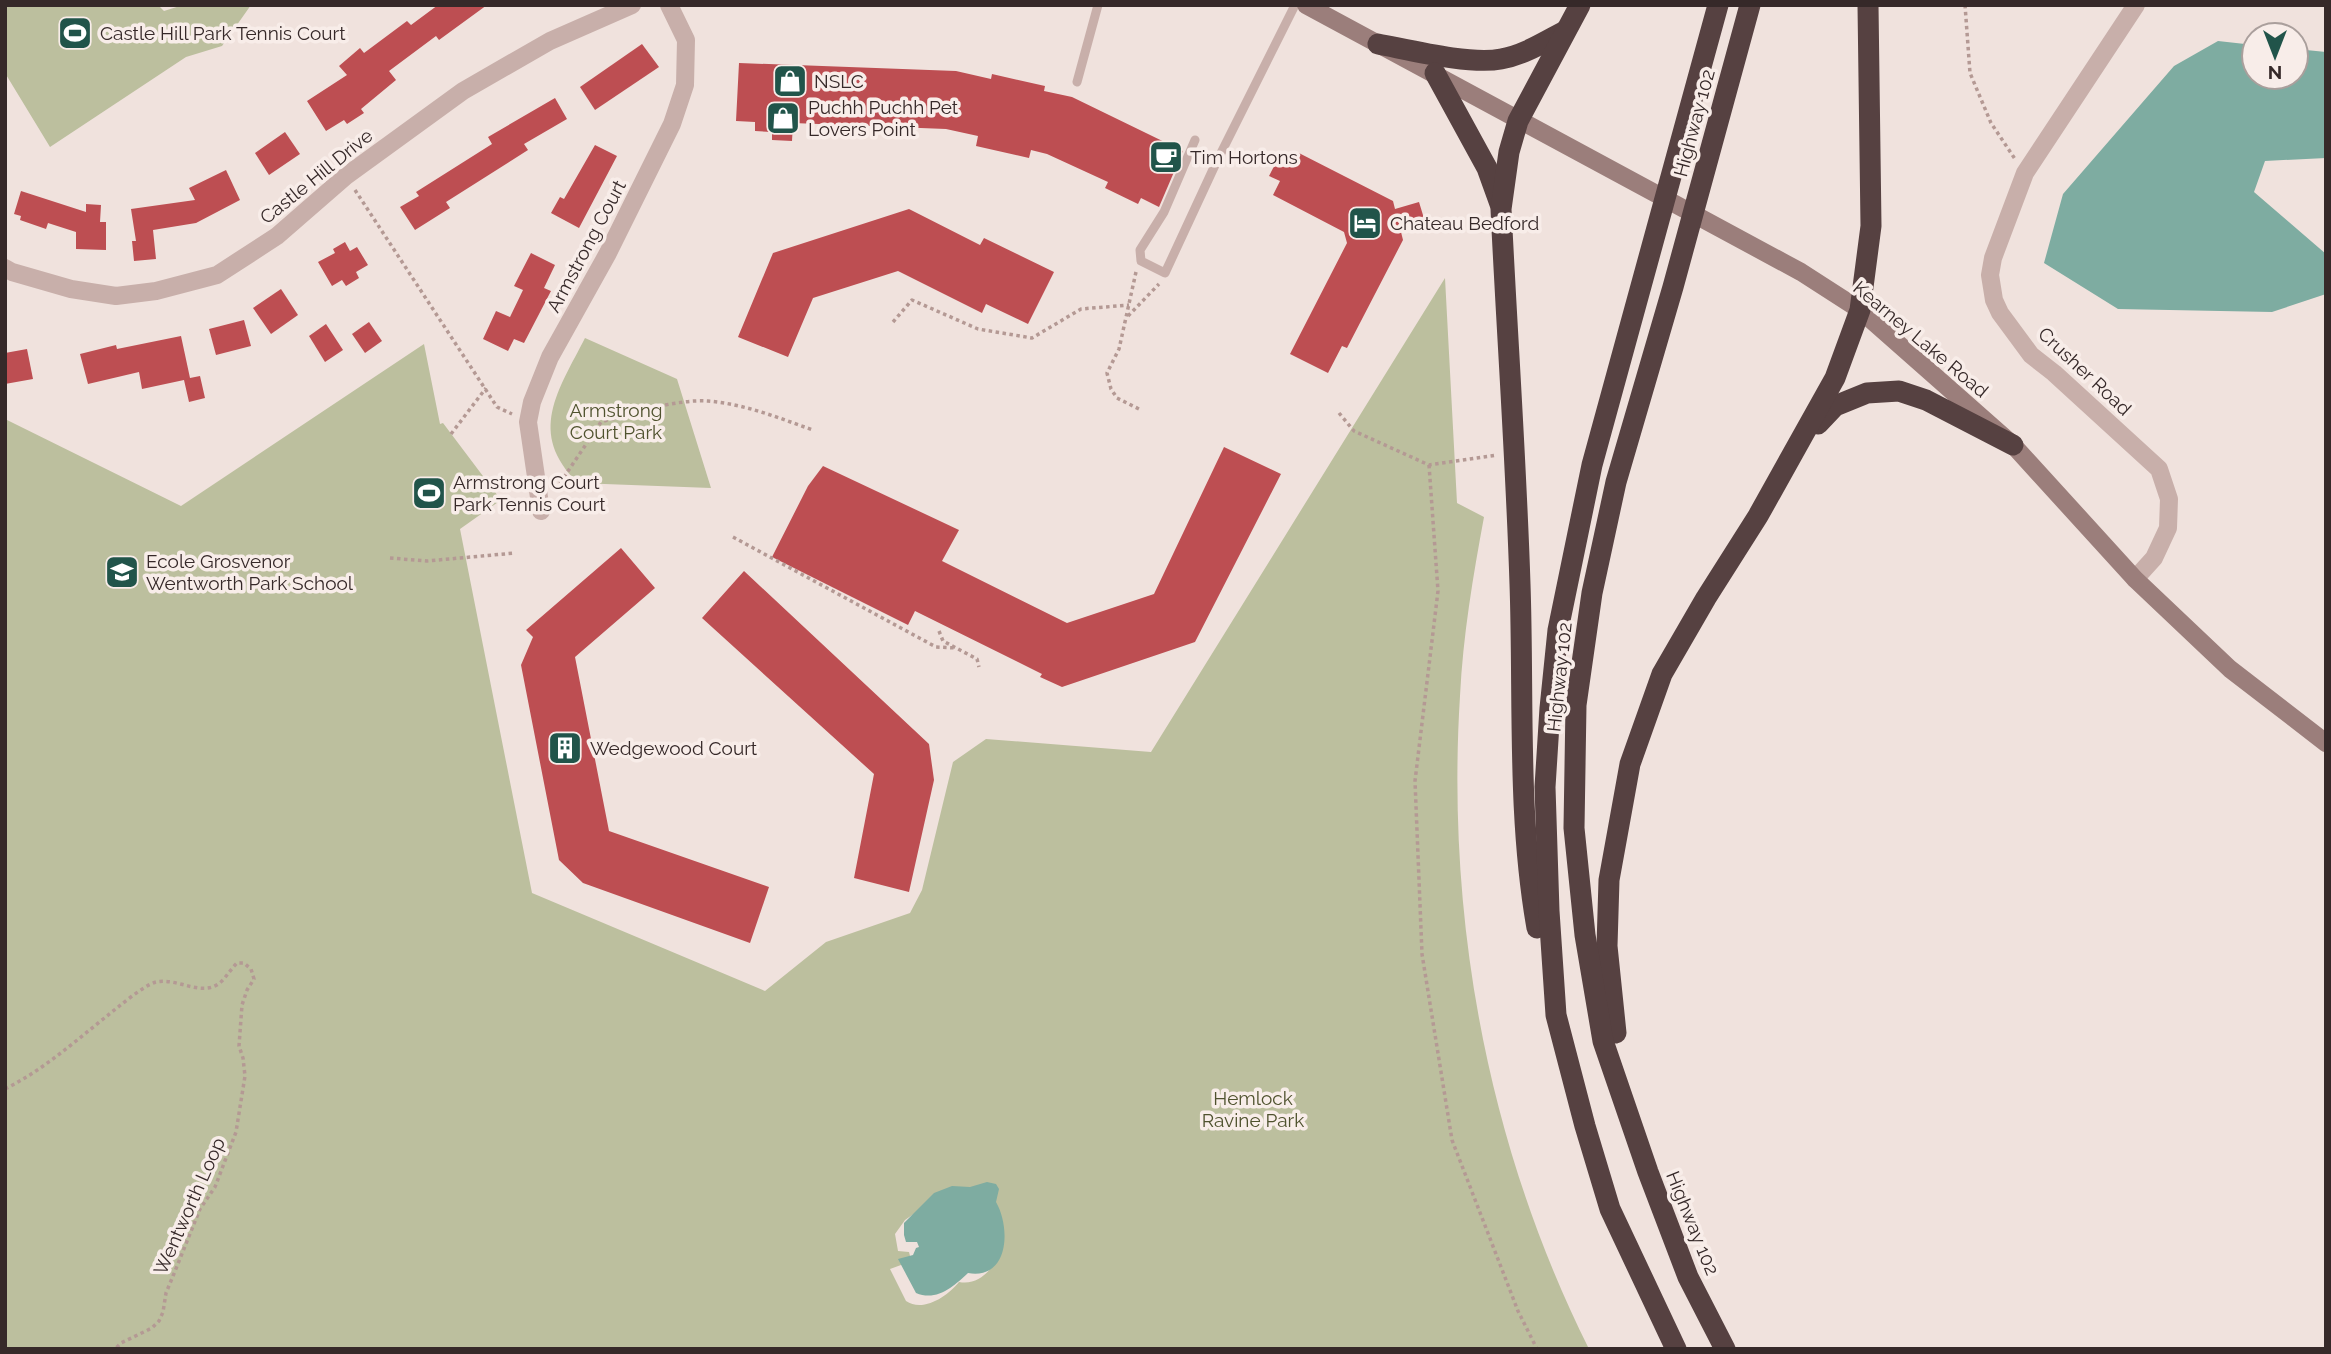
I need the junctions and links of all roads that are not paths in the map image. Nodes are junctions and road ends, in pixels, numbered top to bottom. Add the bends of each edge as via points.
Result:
1 (632, 5) edge
2 (669, 5) edge
3 (1098, 5) edge
4 (1295, 5) edge
5 (1306, 5) edge
6 (1580, 5) edge
7 (1718, 5) edge
8 (1750, 5) edge
9 (1868, 5) edge
10 (2136, 5) edge
11 (1565, 31) junction
12 (1378, 44) junction
13 (1435, 74) junction
14 (1077, 82) dead end
15 (1518, 121) junction
16 (1195, 140) dead end
17 (1502, 209) junction
18 (5, 268) edge
19 (1860, 310) junction
20 (2013, 445) junction
21 (1797, 446) junction
22 (541, 511) road end
23 (2135, 579) junction
24 (2326, 743) edge
25 (1556, 1015) junction
26 (1628, 1111) junction
27 (1675, 1349) edge
28 (1725, 1349) edge

1 - 18 street, Castle Hill Drive via 550,41 463,91 346,176 277,236 217,275 116,296 71,289
2 - 22 street, Armstrong Court via 686,40 685,85 672,124 550,357 532,402 528,422
3 - 14 lane
4 - 16 lane via 1165,273 1141,261 1140,250 1164,212
5 - 12 main road, Kearney Lake Road
6 - 11 highway
7 - 25 highway, Highway 102 via 1592,465 1558,630 1545,787
8 - 26 highway, Highway 102 via 1616,482 1592,593 1576,705 1574,828 1585,935 1604,1041
9 - 19 highway via 1871,226
10 - 23 street, Crusher Road via 2025,173 1990,275 2000,313 2031,355 2159,469 2169,499 2168,528 2154,558
11 - 12 highway via 1533,49 1499,59 1462,58
11 - 15 highway
12 - 13 main road, Kearney Lake Road
13 - 15 main road, Kearney Lake Road
13 - 17 highway via 1487,168
15 - 17 highway
15 - 19 main road, Kearney Lake Road via 1801,272
17 - 25 highway via 1520,586 1525,837
19 - 20 main road, Kearney Lake Road
19 - 21 highway via 1835,378
20 - 21 highway via 1899,391 1867,393 1835,406
20 - 23 main road, Kearney Lake Road
21 - 26 highway via 1662,674 1630,764 1609,880 1607,946
23 - 24 main road, Kearney Lake Road via 2230,669
25 - 27 highway, Highway 102 via 1610,1209
26 - 28 highway, Highway 102 via 1688,1277

